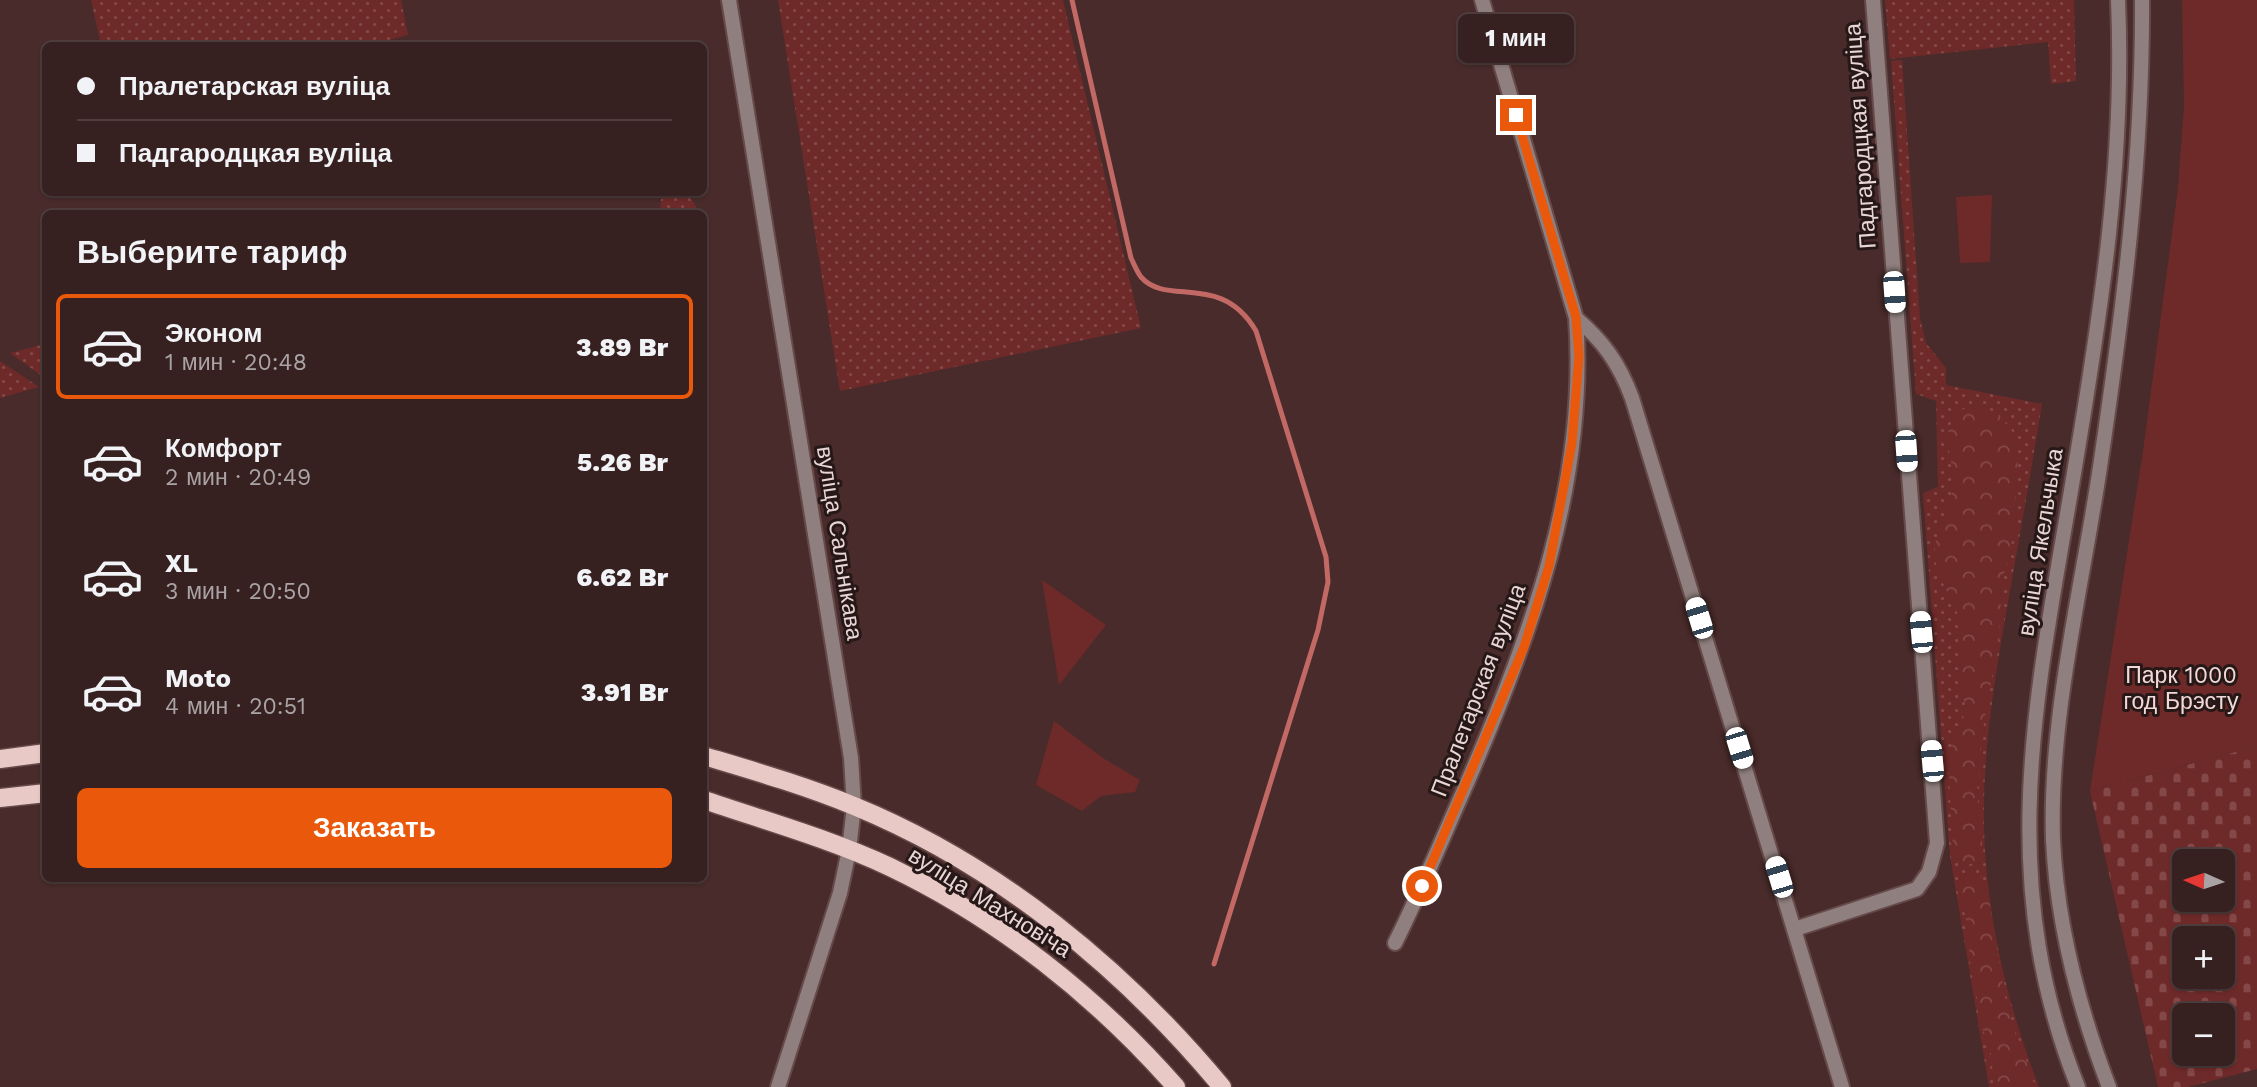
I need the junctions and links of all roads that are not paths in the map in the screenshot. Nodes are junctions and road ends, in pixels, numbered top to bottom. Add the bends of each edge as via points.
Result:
1 (729, 0) edge
2 (1482, 0) edge
3 (1873, 0) edge
4 (2118, 0) edge
5 (2142, 0) edge
6 (1576, 317) junction
7 (42, 754) edge
8 (707, 757) edge
9 (0, 759) edge
10 (42, 793) edge
11 (0, 798) edge
12 (707, 801) edge
13 (854, 806) junction
14 (849, 849) junction
15 (1794, 929) junction
16 (1395, 943) dead end
17 (778, 1087) edge
18 (1176, 1087) edge
19 (1222, 1087) edge
20 (1842, 1087) edge
21 (2078, 1087) edge
22 (2109, 1087) edge

1 - 13 street, вуліца Сальнікава via 851,758
2 - 6 street
3 - 15 street, Падгародцкая вуліца via 1937,843 1929,872 1917,889
4 - 21 street, вуліца Якельчыка via 2119,119 2110,233 2028,788 2035,930 2051,1005
5 - 22 street, вуліца Якельчыка via 2138,153 2128,263 2064,691 2054,794 2054,860 2063,928 2085,1017
6 - 15 street via 1607,346 1632,398
6 - 16 street, Пралетарская вуліца via 1579,356 1572,443 1542,592 1505,694
7 - 9 main road
8 - 13 main road, вуліца Махновіча
10 - 11 main road
12 - 14 main road, вуліца Махновіча
13 - 14 street, вуліца Сальнікава
13 - 19 main road, вуліца Махновіча via 936,846 1043,914 1148,1005
14 - 17 street, вуліца Сальнікава via 840,893
14 - 18 main road, вуліца Махновіча via 936,892 1034,956 1103,1011
15 - 20 street

